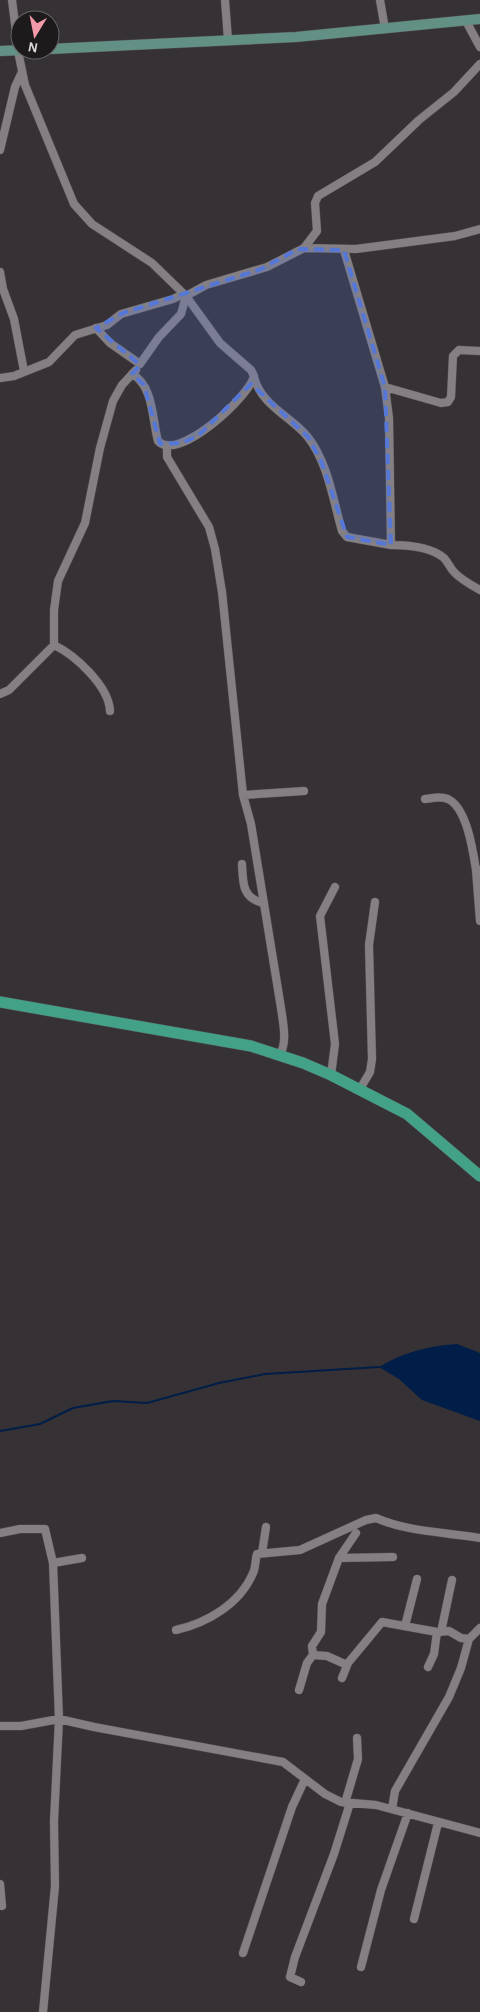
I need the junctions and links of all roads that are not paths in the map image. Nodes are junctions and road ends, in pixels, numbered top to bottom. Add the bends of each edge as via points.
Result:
1 (225, 0) edge
2 (380, 0) edge
3 (480, 19) edge
4 (466, 21) junction
5 (385, 29) junction
6 (228, 40) junction
7 (480, 47) edge
8 (60, 48) edge
9 (21, 60) edge
10 (480, 64) edge
11 (22, 72) junction
12 (0, 150) edge
13 (480, 229) edge
14 (304, 248) junction
15 (344, 250) junction
16 (0, 272) edge
17 (185, 295) junction
18 (96, 328) junction
19 (480, 351) edge
20 (140, 364) junction
21 (24, 372) junction
22 (132, 374) junction
23 (254, 376) junction
24 (0, 378) edge
25 (384, 387) junction
26 (167, 445) junction
27 (391, 545) junction
28 (480, 590) edge
29 (54, 645) junction
30 (0, 694) edge
31 (110, 711) dead end
32 (304, 791) dead end
33 (243, 795) junction
34 (425, 799) dead end
35 (242, 864) dead end
36 (478, 870) edge
37 (335, 888) dead end
38 (375, 902) dead end
39 (263, 903) junction
40 (480, 921) edge
41 (0, 1002) edge
42 (279, 1056) junction
43 (331, 1075) junction
44 (360, 1089) junction
45 (480, 1176) edge
46 (266, 1527) dead end
47 (356, 1533) dead end
48 (0, 1534) edge
49 (480, 1538) edge
50 (262, 1553) junction
51 (393, 1557) dead end
52 (82, 1558) dead end
53 (339, 1558) junction
54 (53, 1563) junction
55 (417, 1580) dead end
56 (452, 1580) dead end
57 (405, 1626) junction
58 (480, 1628) edge
59 (176, 1630) dead end
60 (439, 1632) junction
61 (470, 1639) junction
62 (313, 1655) junction
63 (347, 1664) junction
64 (428, 1667) dead end
65 (342, 1678) dead end
66 (299, 1690) dead end
67 (59, 1719) junction
68 (0, 1726) edge
69 (357, 1738) dead end
70 (305, 1779) junction
71 (347, 1803) junction
72 (392, 1809) junction
73 (408, 1813) junction
74 (438, 1823) junction
75 (480, 1833) edge
76 (0, 1884) edge
77 (2, 1906) dead end
78 (414, 1919) dead end
79 (243, 1953) dead end
80 (361, 1967) dead end
81 (301, 1982) dead end
82 (43, 2012) edge

1 - 6 street
2 - 5 street
3 - 4 street
4 - 5 street
4 - 7 street
5 - 6 street
6 - 8 street
9 - 11 street
10 - 14 street via 454,92 375,162 318,196 315,203 318,228
11 - 12 street via 15,87
11 - 17 street via 32,104 78,210 99,229 146,258
13 - 15 street via 455,236
14 - 15 street
14 - 17 street via 267,267 206,285
15 - 25 street
16 - 21 street via 14,319
17 - 18 street via 123,313 110,324
17 - 20 street via 181,314
17 - 23 street via 220,344
18 - 20 street via 110,343
18 - 21 street via 75,335 48,362
19 - 25 street via 459,350 453,356 448,402 441,403
20 - 22 street
21 - 24 street
22 - 26 street via 144,386 158,442
22 - 29 street via 113,401 85,523 58,581
23 - 26 street via 247,388 204,432 186,442
23 - 27 street via 257,390 308,437 321,461 342,531 347,537
25 - 27 street via 389,429
26 - 33 street via 167,457 209,528 215,549
27 - 28 street via 424,548 437,553 461,578
29 - 30 street via 9,690
29 - 31 street via 69,652 85,668 104,692
32 - 33 street
33 - 39 street via 251,824
34 - 36 street via 439,797 449,800 462,812
35 - 39 street via 245,892 248,897
36 - 40 street
37 - 43 street via 320,916 335,1044
38 - 44 street via 369,945 372,1059 370,1072
39 - 42 street via 284,1029
41 - 42 main road via 251,1046
42 - 43 main road
43 - 44 main road
44 - 45 main road via 407,1114
46 - 50 street
47 - 53 street
48 - 54 street via 45,1528
49 - 50 street via 419,1530 384,1523 376,1518 300,1550
50 - 59 street via 257,1554 249,1581 227,1606 206,1620
51 - 53 street
52 - 54 street
53 - 62 street via 322,1604 321,1632 312,1646
54 - 67 street
55 - 57 street
56 - 60 street
57 - 60 street
57 - 63 street via 382,1622
58 - 61 street
60 - 61 street
60 - 64 street
61 - 72 street via 449,1696 395,1791
62 - 63 street via 327,1656
62 - 66 street via 307,1663
63 - 65 street
67 - 68 street
67 - 70 street via 283,1762
67 - 82 street via 55,1886
69 - 71 street via 358,1759
70 - 71 street via 325,1794
70 - 79 street via 292,1807
71 - 72 street
71 - 81 street via 328,1871 295,1957 290,1977
72 - 73 street
73 - 74 street
73 - 80 street via 381,1890
74 - 75 street
74 - 78 street
76 - 77 street

